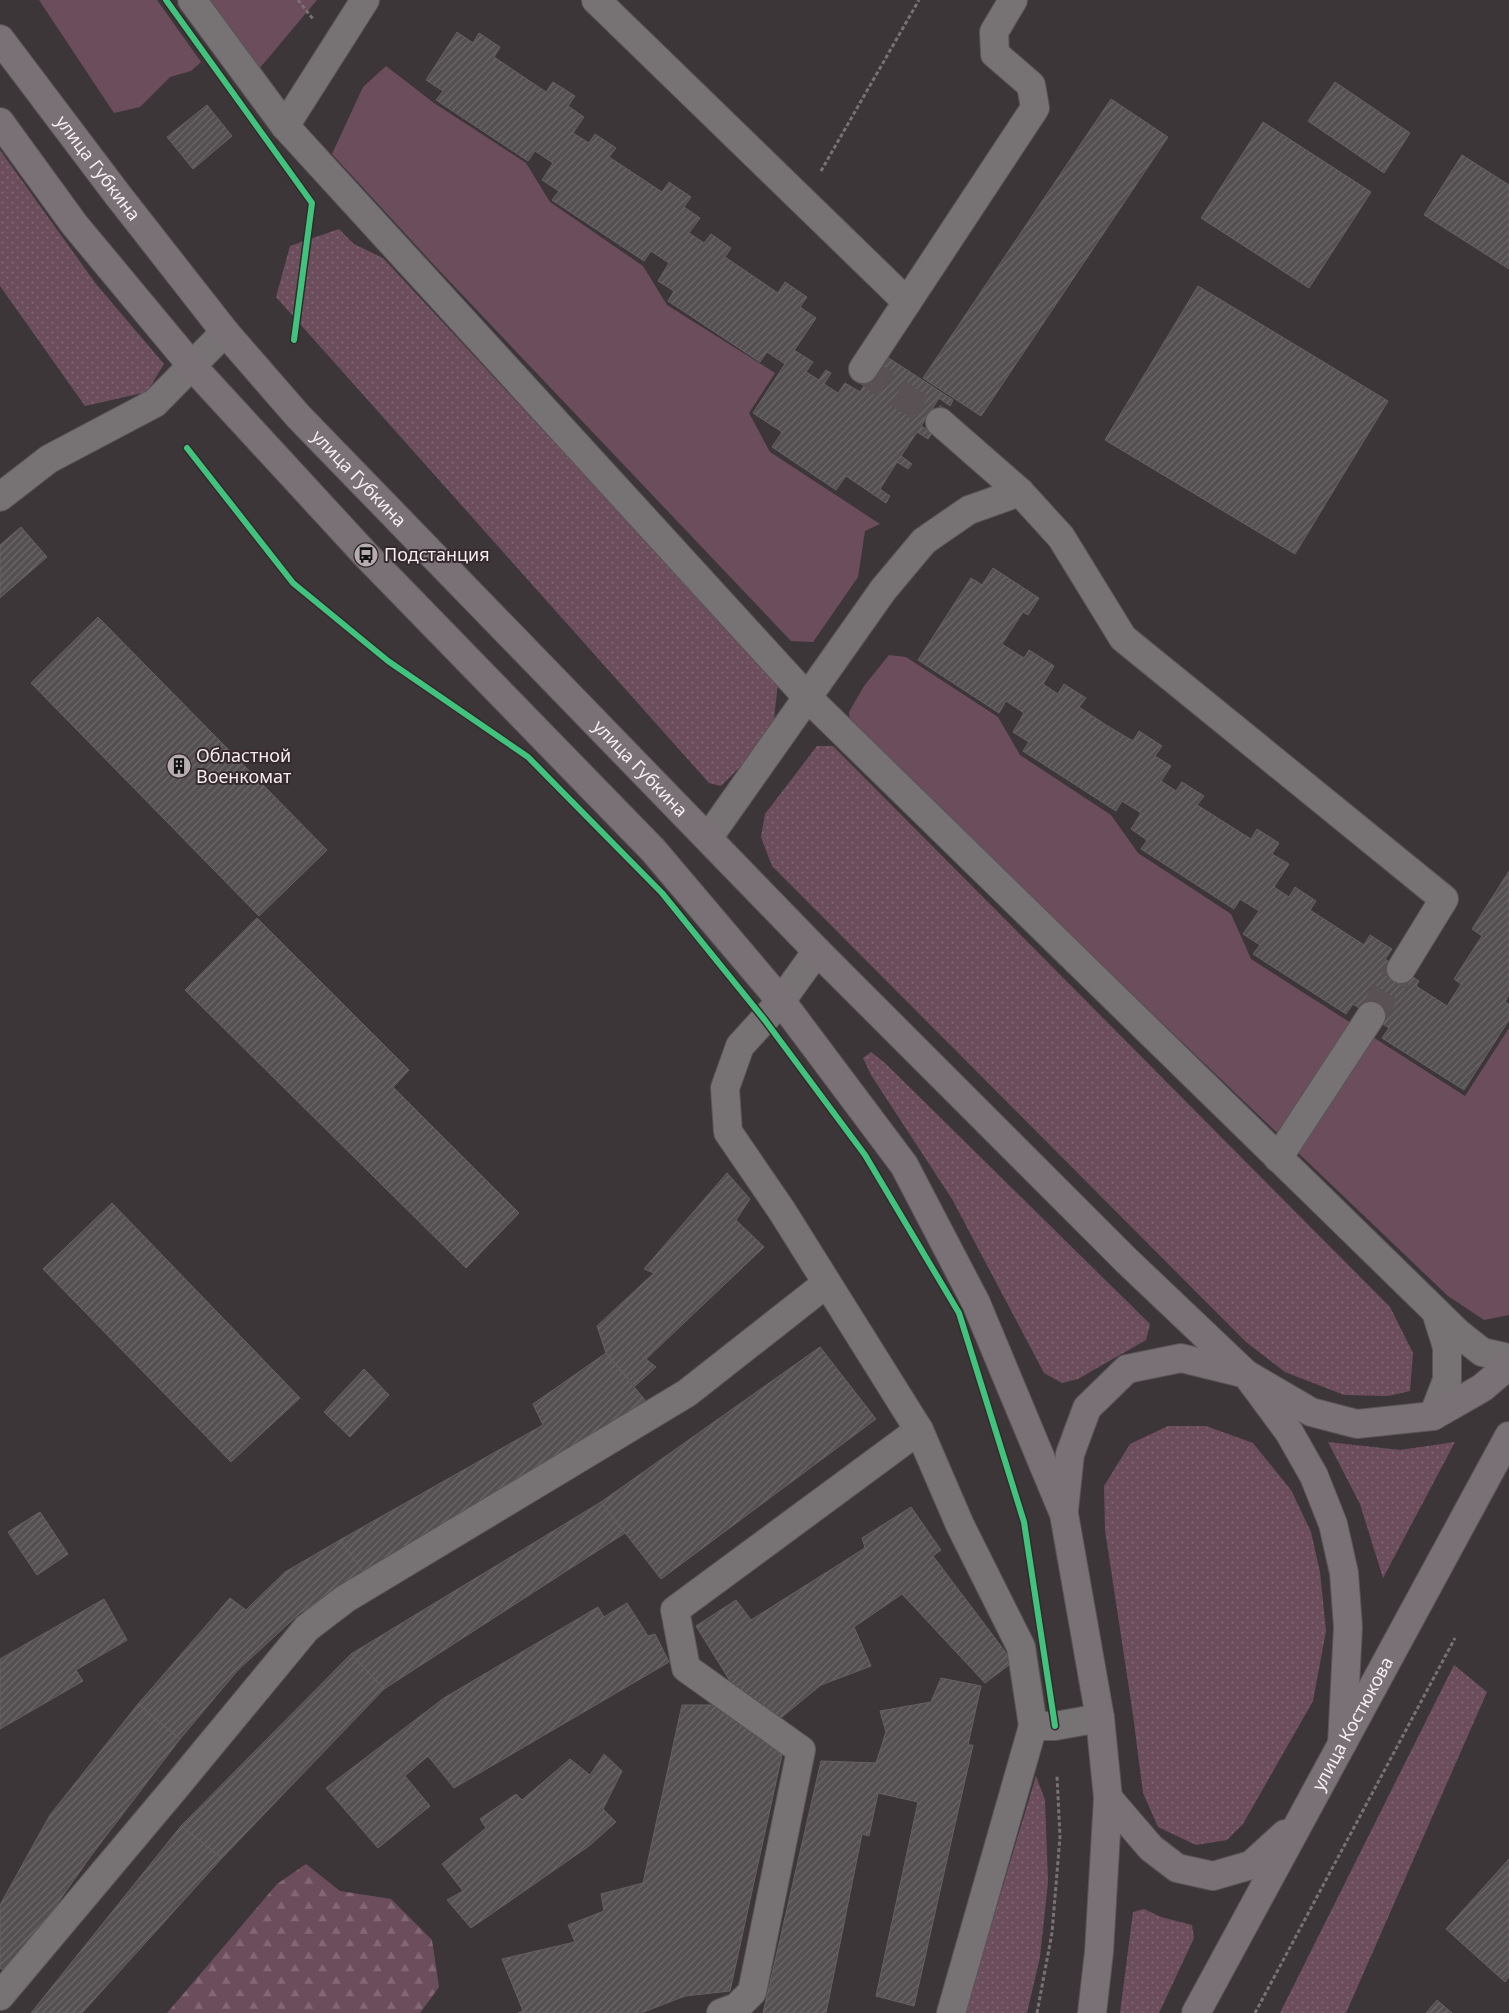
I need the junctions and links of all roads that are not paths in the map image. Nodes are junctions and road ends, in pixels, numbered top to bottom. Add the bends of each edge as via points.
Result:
1 (192, 0) edge
2 (365, 0) edge
3 (596, 0) edge
4 (1013, 0) edge
5 (0, 39) edge
6 (0, 122) edge
7 (285, 126) junction
8 (908, 302) junction
9 (225, 332) junction
10 (192, 366) junction
11 (863, 369) dead end
12 (940, 422) tunnel mouth
13 (1020, 492) junction
14 (0, 497) edge
15 (807, 697) junction
16 (708, 838) junction
17 (817, 951) junction
18 (1401, 969) tunnel mouth
19 (781, 1002) junction
20 (1371, 1016) tunnel mouth
21 (1278, 1158) junction
22 (828, 1283) junction
23 (1436, 1310) junction
24 (1509, 1358) edge
25 (1509, 1365) edge
26 (1246, 1374) junction
27 (1433, 1416) junction
28 (919, 1430) junction
29 (1509, 1436) edge
30 (1064, 1514) junction
31 (1100, 1718) junction
32 (1044, 1726) junction
33 (1342, 1744) junction
34 (1108, 1798) junction
35 (1299, 1821) junction
36 (0, 1996) edge
37 (721, 2013) edge
38 (951, 2013) edge
39 (1092, 2013) edge
40 (1196, 2013) edge

1 - 7 lane
2 - 7 lane
3 - 8 lane
4 - 8 lane via 994,32 995,54 1031,85 1035,108
5 - 9 main road, улица Губкина
6 - 10 main road via 74,224
7 - 15 lane
8 - 11 lane
9 - 10 lane
9 - 16 main road, улица Губкина via 305,423
10 - 14 lane via 155,403 49,459
10 - 19 main road via 366,554 653,850
12 - 13 lane
13 - 15 lane via 969,510 924,541 883,590
13 - 18 lane via 1061,537 1123,638 1444,899
15 - 16 lane
15 - 21 lane
16 - 17 main road, улица Губкина
17 - 19 lane
17 - 26 main road, улица Губкина via 1126,1260
19 - 22 lane via 740,1046 725,1088 728,1132
19 - 30 main road via 904,1165 976,1303
20 - 21 lane
21 - 23 lane
22 - 28 lane
22 - 36 lane via 687,1393 345,1599 307,1628
23 - 24 lane via 1482,1352
23 - 27 lane via 1446,1347 1447,1380
25 - 27 main road via 1482,1388
26 - 27 main road via 1311,1412 1357,1424
26 - 30 main road via 1181,1358 1127,1369 1087,1408 1070,1454
26 - 33 main road via 1289,1432 1314,1476 1333,1524 1344,1573 1348,1627
28 - 32 lane via 960,1525 1021,1647
28 - 37 lane via 675,1610 686,1668 801,1750 752,1992 737,2007
29 - 33 main road, улица Костюкова
30 - 31 main road
31 - 32 lane
31 - 34 main road
32 - 38 lane
33 - 35 main road, улица Костюкова
34 - 35 main road via 1150,1848 1177,1868 1213,1876 1251,1865
34 - 39 main road
35 - 40 main road, улица Костюкова

